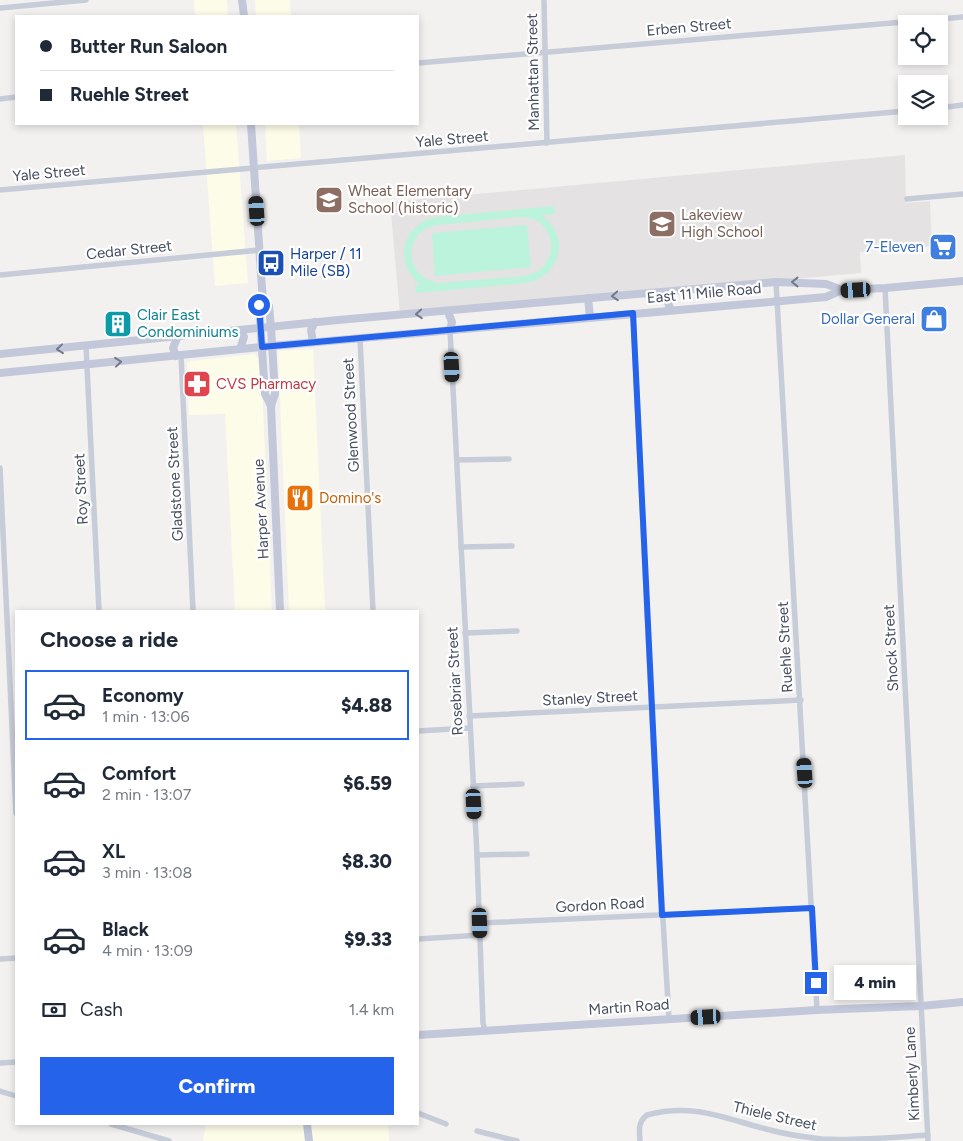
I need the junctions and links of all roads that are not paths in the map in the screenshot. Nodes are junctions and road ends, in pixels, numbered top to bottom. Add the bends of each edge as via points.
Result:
1 (86, 0) edge
2 (242, 0) edge
3 (544, 0) edge
4 (0, 8) edge
5 (244, 15) edge
6 (963, 17) edge
7 (544, 52) junction
8 (419, 62) edge
9 (15, 97) edge
10 (0, 99) edge
11 (963, 106) edge
12 (948, 107) edge
13 (898, 112) edge
14 (251, 125) edge
15 (547, 144) junction
16 (254, 167) junction
17 (0, 190) edge
18 (963, 194) edge
19 (908, 199) dead end
20 (260, 250) junction
21 (0, 275) edge
22 (963, 280) edge
23 (776, 282) junction
24 (885, 288) junction
25 (842, 290) junction
26 (671, 292) junction
27 (263, 297) junction
28 (588, 298) junction
29 (777, 300) junction
30 (671, 310) junction
31 (448, 312) junction
32 (633, 313) junction
33 (590, 317) junction
34 (315, 322) junction
35 (271, 326) junction
36 (261, 328) junction
37 (241, 330) junction
38 (450, 330) junction
39 (178, 336) junction
40 (360, 338) junction
41 (313, 342) junction
42 (86, 346) junction
43 (272, 346) junction
44 (262, 347) junction
45 (240, 349) junction
46 (0, 354) edge
47 (178, 356) junction
48 (87, 365) junction
49 (0, 373) edge
50 (271, 406) junction
51 (509, 459) dead end
52 (457, 460) junction
53 (0, 468) edge
54 (512, 546) dead end
55 (461, 547) junction
56 (99, 610) edge
57 (193, 610) edge
58 (280, 610) edge
59 (373, 610) edge
60 (518, 631) dead end
61 (465, 633) junction
62 (801, 700) junction
63 (651, 708) junction
64 (469, 716) junction
65 (470, 728) junction
66 (419, 730) edge
67 (15, 750) edge
68 (522, 784) dead end
69 (474, 786) junction
70 (527, 854) dead end
71 (477, 855) junction
72 (812, 908) junction
73 (662, 915) junction
74 (480, 923) junction
75 (481, 934) junction
76 (419, 939) edge
77 (15, 958) edge
78 (0, 959) edge
79 (963, 1002) edge
80 (921, 1006) junction
81 (818, 1010) junction
82 (669, 1019) junction
83 (486, 1030) junction
84 (419, 1034) edge
85 (0, 1062) edge
86 (15, 1062) edge
87 (0, 1091) edge
88 (15, 1096) edge
89 (419, 1113) edge
90 (446, 1124) dead end
91 (114, 1125) edge
92 (307, 1125) edge
93 (477, 1131) dead end
94 (928, 1138) edge
95 (169, 1141) edge
96 (309, 1141) edge
97 (517, 1141) edge
98 (640, 1141) edge

1 - 4 street
2 - 5 main road
3 - 7 street, Manhattan Street
6 - 7 street, Erben Street
7 - 8 street, Erben Street
7 - 15 street, Manhattan Street
9 - 10 street
11 - 12 street
13 - 15 street, Yale Street
14 - 16 main road, Harper Avenue
15 - 16 street, Yale Street
16 - 17 street, Yale Street
16 - 20 main road, Harper Avenue
18 - 19 street
20 - 21 street, Cedar Street
20 - 27 main road, Harper Avenue
22 - 24 main road, East 11 Mile Road
25 -> 23 main road, East 11 Mile Road via 826,284
23 - 26 main road, East 11 Mile Road
23 - 29 street, Ruehle Street
24 - 25 main road, East 11 Mile Road
24 - 80 street, Shock Street
25 - 29 main road, East 11 Mile Road via 826,297
26 -> 28 main road, East 11 Mile Road
26 - 30 main road via 668,303
27 - 35 main road, Harper Avenue via 269,306
27 - 36 main road, Harper Avenue via 259,305
28 - 31 main road, East 11 Mile Road
28 - 33 main road
29 - 30 main road, East 11 Mile Road
29 - 62 street, Ruehle Street
30 - 32 main road, East 11 Mile Road
31 -> 34 main road, East 11 Mile Road
31 - 38 main road via 452,322
32 - 33 main road, East 11 Mile Road
32 - 63 street
33 - 38 main road, East 11 Mile Road
34 - 35 main road, East 11 Mile Road
34 - 41 main road via 311,330
35 - 36 main road, East 11 Mile Road
35 - 43 main road, Harper Avenue
36 - 37 main road, East 11 Mile Road
36 - 44 main road, Harper Avenue
37 - 39 main road, East 11 Mile Road
37 - 45 main road via 244,337
38 - 40 main road, East 11 Mile Road
38 - 52 street, Rosebriar Street
39 - 42 main road, East 11 Mile Road
39 - 47 main road via 173,348
40 - 41 main road, East 11 Mile Road
40 - 59 street, Glenwood Street
41 - 43 main road, East 11 Mile Road
42 -> 46 main road, East 11 Mile Road
42 - 48 street
43 - 44 main road, East 11 Mile Road
43 - 50 main road, Harper Avenue via 275,394
44 - 45 main road, East 11 Mile Road
44 - 50 main road, Harper Avenue via 265,394
45 - 47 main road, East 11 Mile Road
48 -> 47 main road, East 11 Mile Road
47 - 57 street, Gladstone Street
48 - 49 main road, East 11 Mile Road
48 - 56 street, Roy Street
50 - 58 main road, Harper Avenue
51 - 52 street
52 - 55 street, Rosebriar Street
53 - 67 street
54 - 55 street
55 - 61 street, Rosebriar Street
60 - 61 street
61 - 64 street, Rosebriar Street
62 - 63 street, Stanley Street
62 - 72 street, Ruehle Street
63 - 64 street, Stanley Street
63 - 73 street
64 - 65 street, Rosebriar Street
65 - 66 street
65 - 69 street, Rosebriar Street
68 - 69 street
69 - 71 street, Rosebriar Street
70 - 71 street
71 - 74 street, Rosebriar Street
72 - 73 street, Gordon Road
72 - 81 street, Ruehle Street
73 - 74 street, Gordon Road
73 - 82 street
74 - 75 street, Rosebriar Street
75 - 76 street
75 - 83 street, Rosebriar Street via 483,1023
77 - 78 street
79 - 80 main road, Martin Road
80 - 81 main road, Martin Road
80 - 94 street, Kimberly Lane
81 - 82 main road, Martin Road
82 - 83 main road, Martin Road
83 - 84 main road, Martin Road
85 - 86 street
87 - 88 street
89 - 90 street
91 - 95 street
92 - 96 main road
93 - 97 street
94 - 98 street, Thiele Street via 824,1140 766,1129 714,1114 685,1111 647,1115 639,1127

